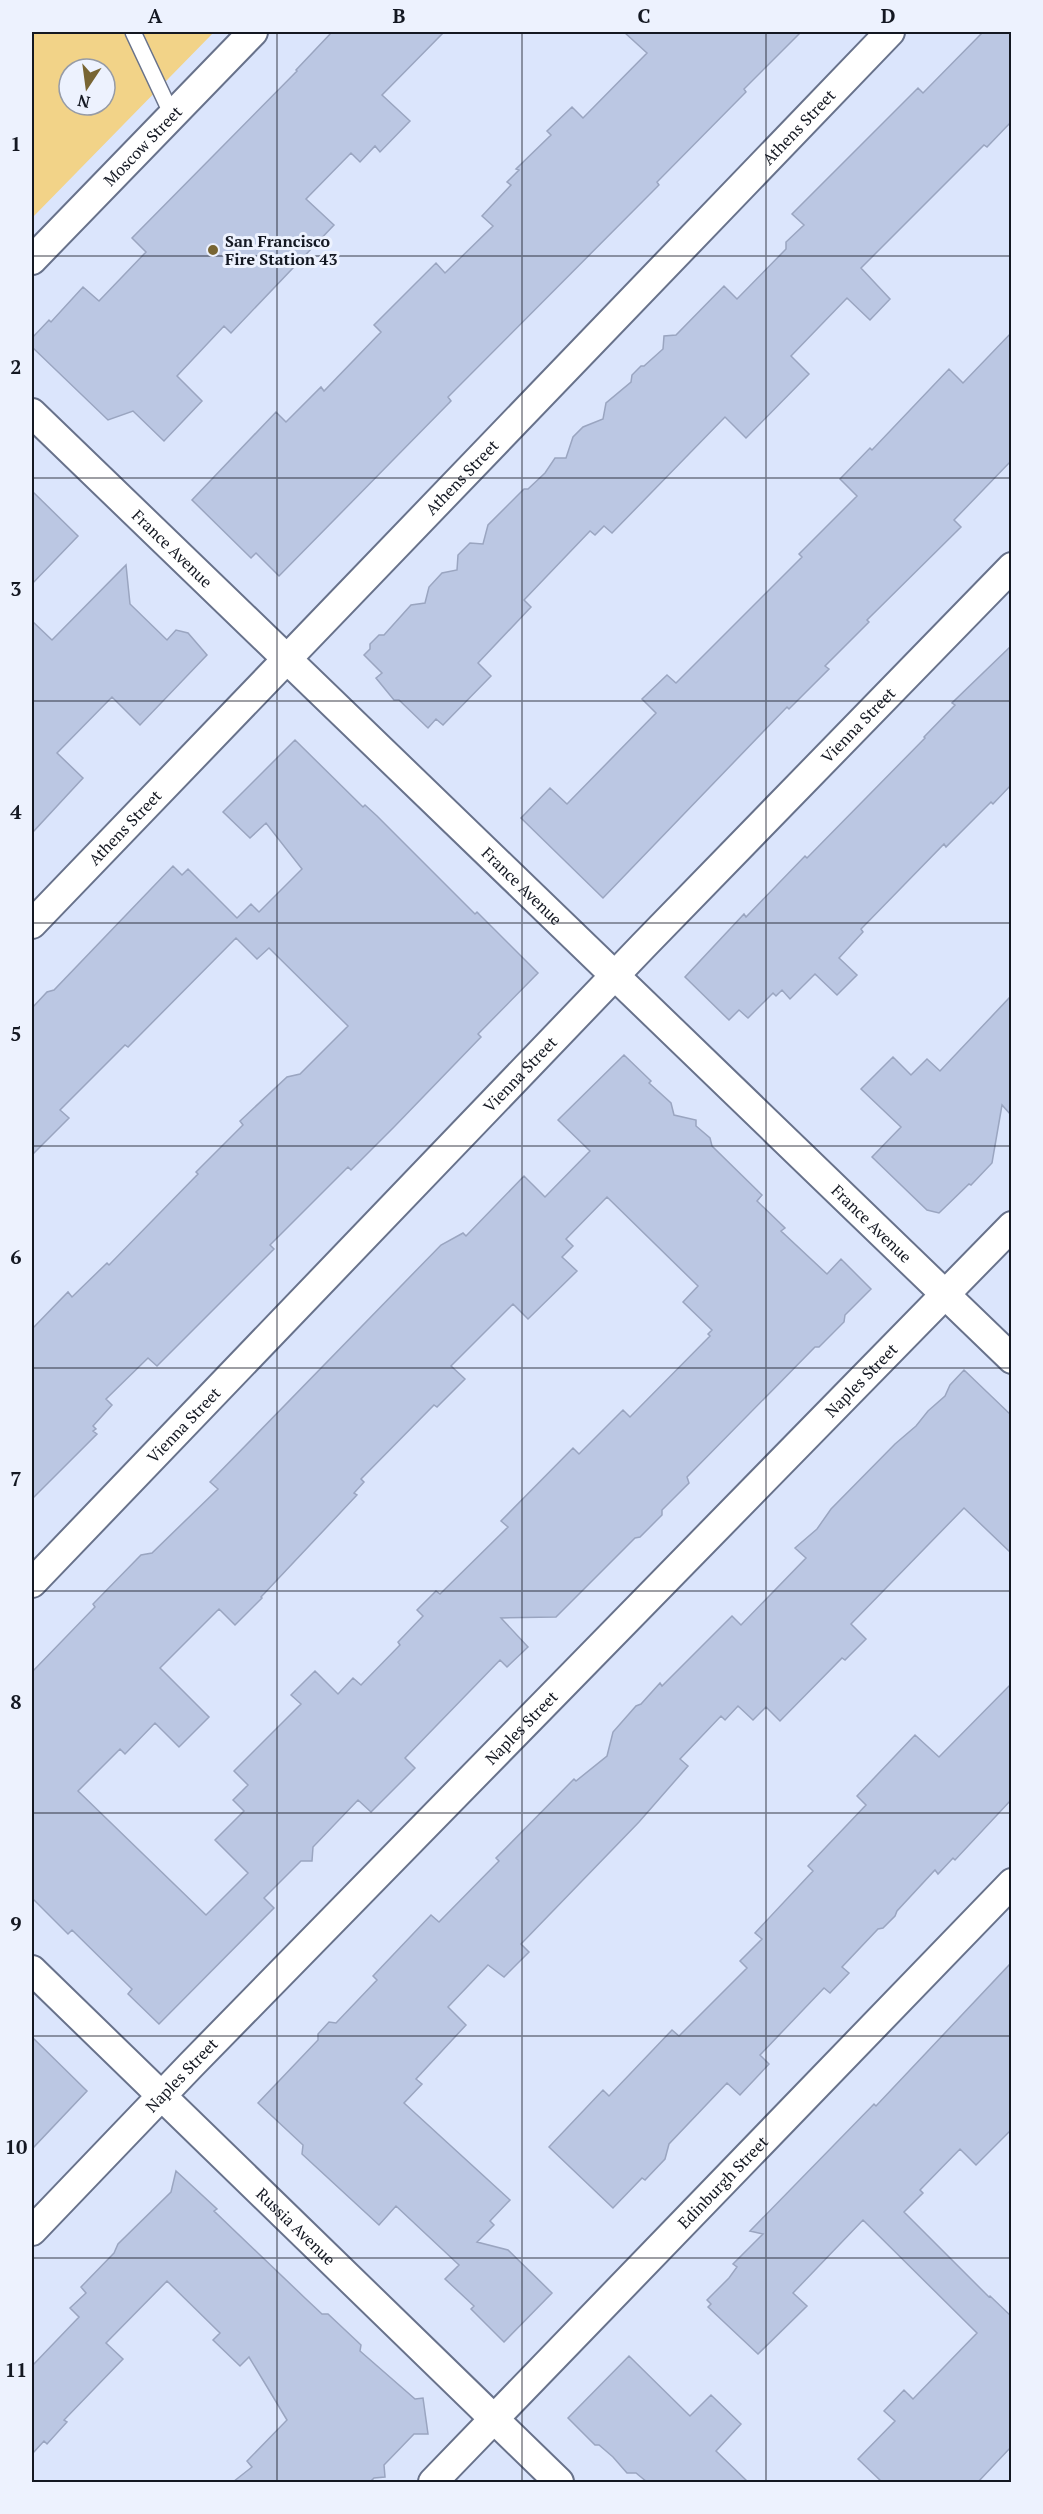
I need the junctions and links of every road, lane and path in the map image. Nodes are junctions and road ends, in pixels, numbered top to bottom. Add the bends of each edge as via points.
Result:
1 (133, 32) edge
2 (253, 32) edge
3 (890, 32) edge
4 (172, 115) junction
5 (32, 260) edge
6 (32, 413) edge
7 (1011, 567) edge
8 (288, 659) junction
9 (32, 924) edge
10 (615, 976) junction
11 (1011, 1226) edge
12 (945, 1295) junction
13 (1011, 1359) edge
14 (32, 1583) edge
15 (1011, 1883) edge
16 (32, 1970) edge
17 (161, 2096) junction
18 (32, 2231) edge
19 (494, 2420) junction
20 (433, 2482) edge
21 (559, 2482) edge

1 - 4 lane
2 - 4 street, Moscow Street
3 - 8 street, Athens Street
4 - 5 street, Moscow Street
6 - 8 street, France Avenue
7 - 10 street, Vienna Street
8 - 9 street, Athens Street
8 - 10 street, France Avenue
10 - 12 street, France Avenue
10 - 14 street, Vienna Street
11 - 12 street, Naples Street
12 - 13 street, France Avenue
12 - 17 street, Naples Street
15 - 19 street, Edinburgh Street
16 - 17 street, Russia Avenue
17 - 18 street, Naples Street
17 - 19 street, Russia Avenue
19 - 20 street, Edinburgh Street
19 - 21 street, Russia Avenue

